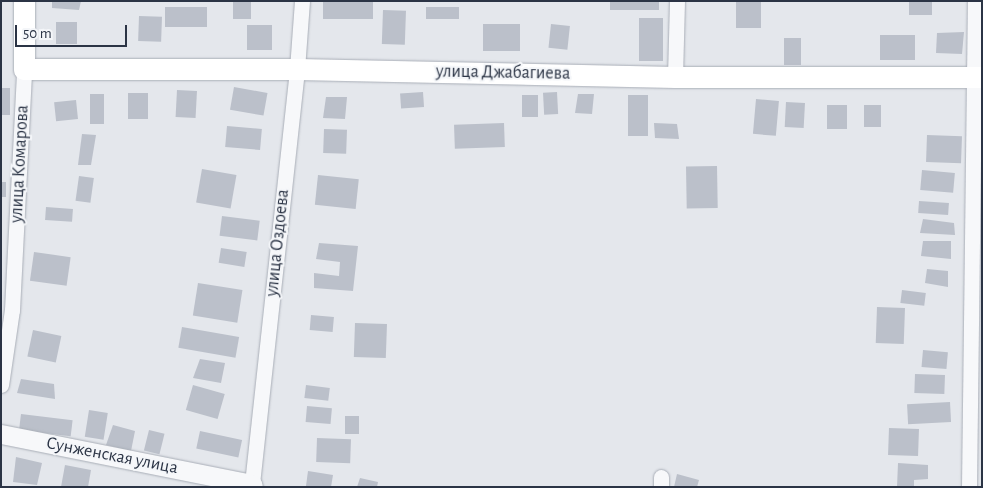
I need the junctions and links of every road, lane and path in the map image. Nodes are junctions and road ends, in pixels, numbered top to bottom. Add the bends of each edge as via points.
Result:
1 (24, 1) edge
2 (302, 1) edge
3 (677, 1) edge
4 (975, 1) edge
5 (24, 69) junction
6 (297, 69) junction
7 (675, 77) junction
8 (978, 77) edge
9 (1, 385) edge
10 (1, 434) edge
11 (252, 485) edge
12 (969, 487) edge

1 - 5 main road, улица Комарова
2 - 6 street, улица Оздоева
3 - 7 street
4 - 8 street
5 - 6 main road, улица Джабагиева
5 - 9 street, улица Комарова via 12,310
6 - 7 main road, улица Джабагиева
6 - 11 street, улица Оздоева
7 - 8 main road, улица Джабагиева
8 - 12 street
10 - 11 street, Сунженская улица

